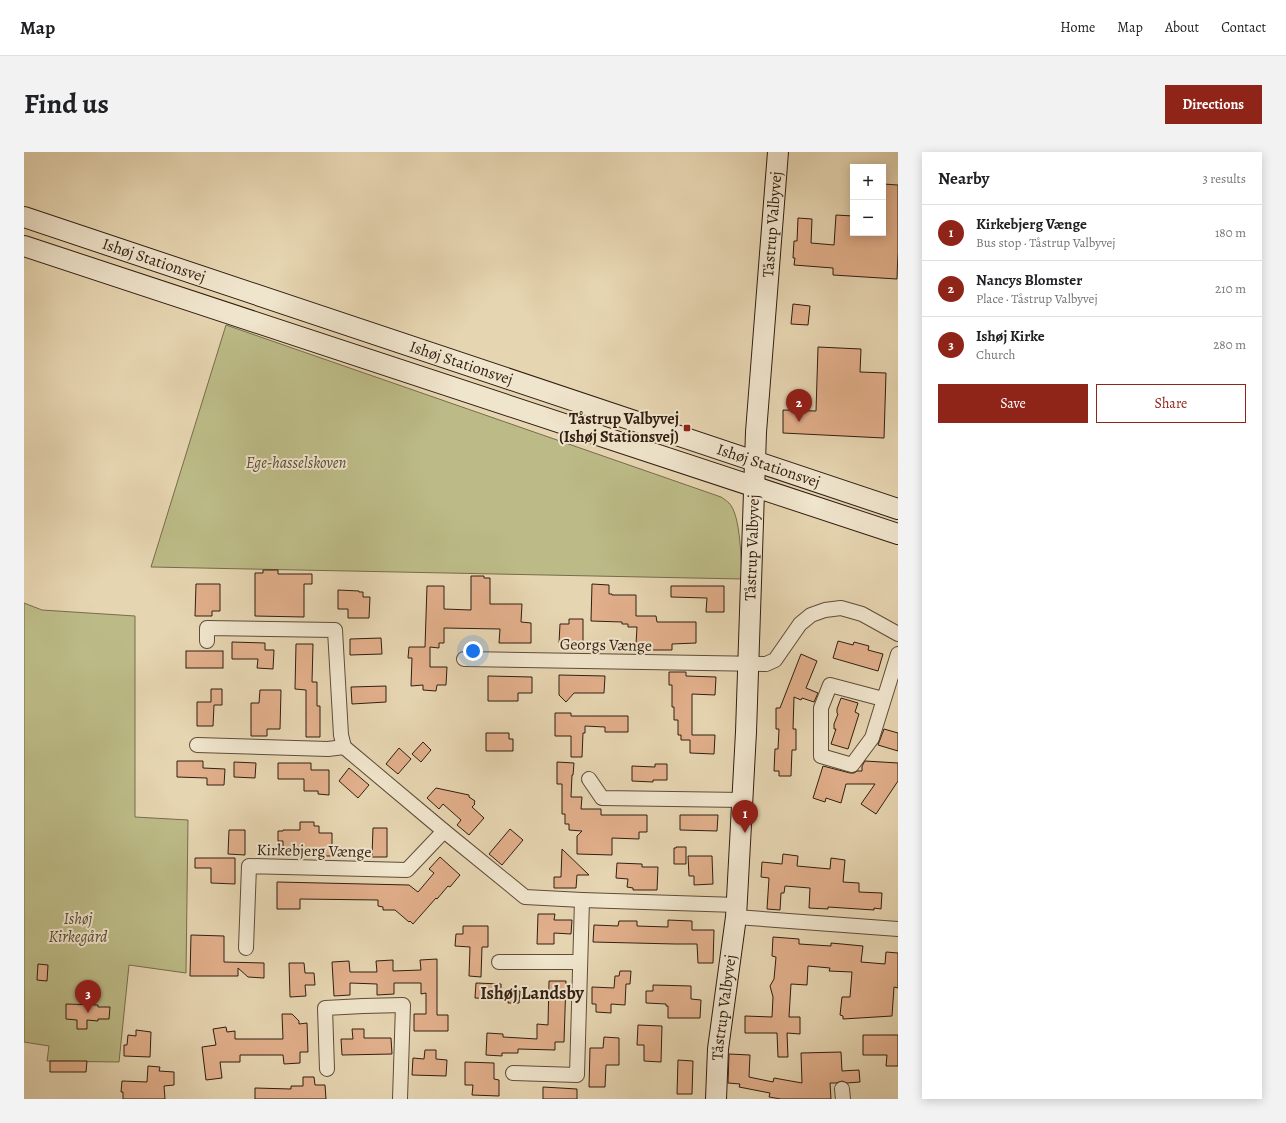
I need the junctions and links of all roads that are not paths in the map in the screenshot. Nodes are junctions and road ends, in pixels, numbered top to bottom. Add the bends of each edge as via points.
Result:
1 (778, 152) edge
2 (24, 217) edge
3 (24, 246) edge
4 (755, 461) junction
5 (754, 486) junction
6 (898, 509) edge
7 (898, 534) edge
8 (898, 634) edge
9 (207, 641) dead end
10 (898, 654) edge
11 (464, 659) dead end
12 (748, 664) junction
13 (883, 699) junction
14 (197, 745) dead end
15 (344, 746) junction
16 (589, 779) dead end
17 (743, 800) junction
18 (444, 832) junction
19 (582, 900) junction
20 (736, 911) junction
21 (898, 929) edge
22 (246, 948) dead end
23 (499, 962) dead end
24 (580, 962) junction
25 (327, 1069) dead end
26 (514, 1073) dead end
27 (400, 1099) edge
28 (716, 1099) edge

1 - 4 main road, Tåstrup Valbyvej
2 - 4 main road, Ishøj Stationsvej
3 - 5 main road, Ishøj Stationsvej
4 - 5 main road, Tåstrup Valbyvej
4 - 6 main road, Ishøj Stationsvej
5 - 7 main road, Ishøj Stationsvej
5 - 12 main road, Tåstrup Valbyvej
8 - 12 street, Georgs Vænge via 862,614 841,608 825,610 811,615 800,624 775,660 766,664
9 - 15 street via 207,628 335,630 341,735
10 - 13 street
11 - 12 street, Georgs Vænge
12 - 17 main road, Tåstrup Valbyvej
13 - 13 street via 872,738 852,765 820,756 821,708 830,685
14 - 15 street via 328,749
15 - 18 street
16 - 17 street via 602,798
17 - 20 main road, Tåstrup Valbyvej
18 - 19 street via 525,897
18 - 22 street, Kirkebjerg Vænge via 407,870 249,866
19 - 20 street
19 - 24 street
20 - 21 street
20 - 28 main road, Tåstrup Valbyvej via 718,1049
23 - 24 street
24 - 26 street via 577,1075
25 - 27 street via 325,1008 403,1005

